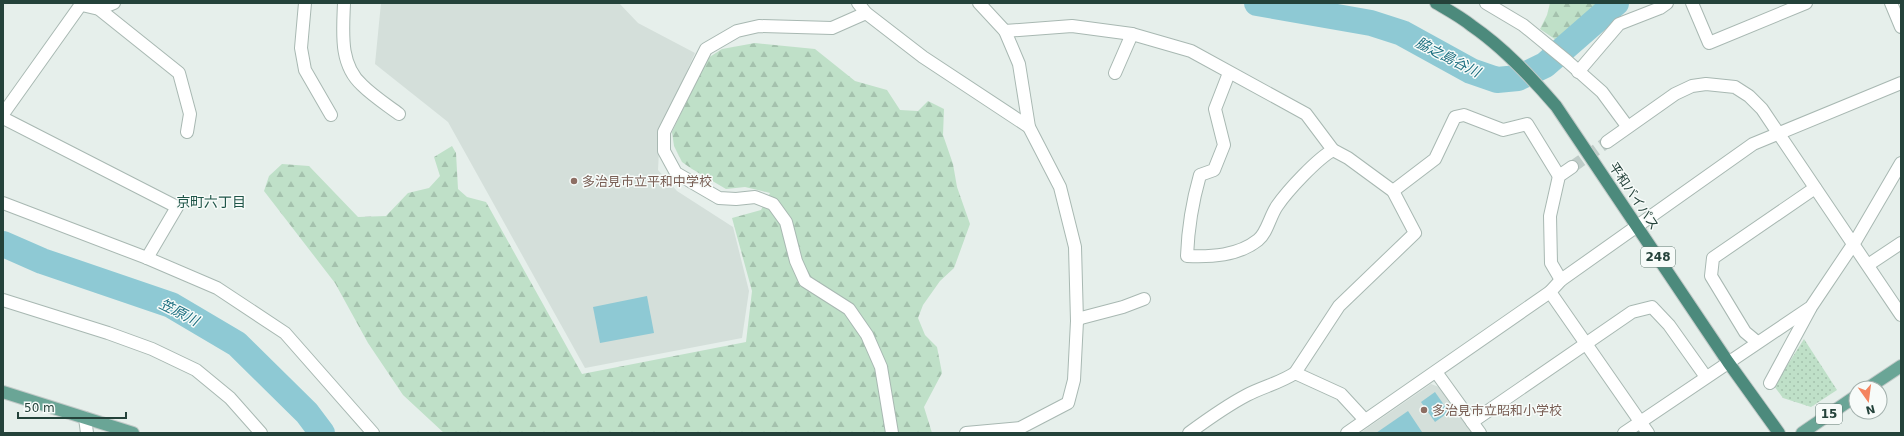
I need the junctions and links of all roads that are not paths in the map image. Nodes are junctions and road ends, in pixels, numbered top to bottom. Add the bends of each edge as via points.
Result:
1 (114, 3) edge
2 (305, 3) edge
3 (344, 3) edge
4 (858, 3) edge
5 (979, 3) edge
6 (1436, 3) edge
7 (1667, 3) edge
8 (1692, 3) edge
9 (1806, 3) edge
10 (1891, 3) edge
11 (82, 4) edge
12 (1491, 4) edge
13 (99, 9) junction
14 (866, 13) junction
15 (1901, 27) edge
16 (1005, 31) junction
17 (1132, 34) junction
18 (1578, 72) junction
19 (1115, 73) dead end
20 (1229, 73) junction
21 (1901, 83) edge
22 (3, 114) edge
23 (399, 114) dead end
24 (331, 115) dead end
25 (3, 118) edge
26 (1627, 126) junction
27 (1029, 127) junction
28 (187, 132) dead end
29 (1779, 134) junction
30 (1607, 142) tunnel mouth
31 (1333, 150) junction
32 (1901, 163) edge
33 (1572, 167) tunnel mouth
34 (1559, 176) junction
35 (1816, 188) junction
36 (1392, 191) junction
37 (3, 203) edge
38 (1638, 227) junction
39 (1901, 243) edge
40 (1853, 244) junction
41 (147, 258) junction
42 (1868, 265) junction
43 (1562, 280) junction
44 (1550, 292) junction
45 (1144, 299) dead end
46 (3, 300) edge
47 (1811, 307) junction
48 (1901, 315) edge
49 (1077, 321) junction
50 (1757, 342) junction
51 (1587, 343) junction
52 (1728, 362) junction
53 (1901, 366) edge
54 (1436, 372) junction
55 (1295, 373) junction
56 (1706, 377) junction
57 (1880, 380) edge
58 (1770, 383) dead end
59 (3, 392) edge
60 (1848, 401) edge
61 (85, 418) junction
62 (1365, 420) junction
63 (1472, 422) junction
64 (1641, 422) junction
65 (87, 433) edge
66 (133, 433) edge
67 (261, 433) edge
68 (373, 433) edge
69 (892, 433) edge
70 (966, 433) edge
71 (1189, 433) edge
72 (1347, 433) edge
73 (1480, 433) edge
74 (1624, 433) edge
75 (1648, 433) edge
76 (1779, 433) edge
77 (1802, 433) edge

1 - 13 street
2 - 24 street via 301,48 305,70
3 - 23 street via 342,40 348,67 361,85
4 - 14 street
5 - 16 street
6 - 38 highway, 平和バイパス / 248 via 1473,26 1535,82 1556,106
7 - 18 street via 1619,24
8 - 9 street via 1709,44
10 - 15 street
11 - 13 street
11 - 22 street
12 - 18 street via 1523,25
13 - 28 street via 179,73 190,114
14 - 27 street via 923,58
14 - 69 street via 832,28 759,26 737,31 706,49 664,132 664,151 676,173 719,198 755,197 773,204 786,222 796,262 805,281 849,310 867,335 881,367
16 - 17 street via 1072,26
16 - 27 street via 1019,64
17 - 19 street
17 - 20 street via 1191,51
18 - 26 street via 1602,92
20 - 31 street via 1306,114
20 - 31 street via 1215,109 1224,145 1214,170 1200,175 1192,202 1187,256 1206,257 1241,250 1259,240 1277,206 1321,156
21 - 29 street
25 - 41 street via 177,207
26 - 29 street via 1675,94 1692,86 1706,84 1735,88 1749,96 1762,109
26 - 30 street
27 - 49 street via 1060,187 1075,247
29 - 35 street
29 - 38 street via 1748,147
31 - 36 street
32 - 40 street
33 - 34 street
34 - 36 street via 1527,124 1503,130 1464,115 1455,117 1435,159
34 - 43 street via 1550,216 1551,263
35 - 40 street
35 - 50 street via 1713,258 1712,276 1745,332
36 - 55 street via 1415,233 1339,306
37 - 41 street
38 - 43 street
38 - 52 highway, 平和バイパス / 248
39 - 42 street
40 - 42 street
40 - 47 street
41 - 68 street via 217,288 285,333
42 - 48 street
43 - 44 street
44 - 51 street
44 - 54 street
45 - 49 street
46 - 67 street via 108,333 152,349 196,370 230,398
47 - 50 street
47 - 58 street
49 - 70 street via 1074,380 1068,403 1020,428
50 - 52 street
51 - 56 street via 1632,312 1652,307 1669,325
51 - 63 street
51 - 64 street
52 - 56 street
52 - 76 highway, 平和バイパス / 248
53 - 57 main road
54 - 62 street
54 - 63 street
55 - 62 street via 1341,394
55 - 71 street via 1247,395 1214,414
56 - 64 street
59 - 61 main road
60 - 77 main road, 15
61 - 65 street
61 - 66 main road
62 - 72 street
63 - 73 street
64 - 74 street
64 - 75 street

